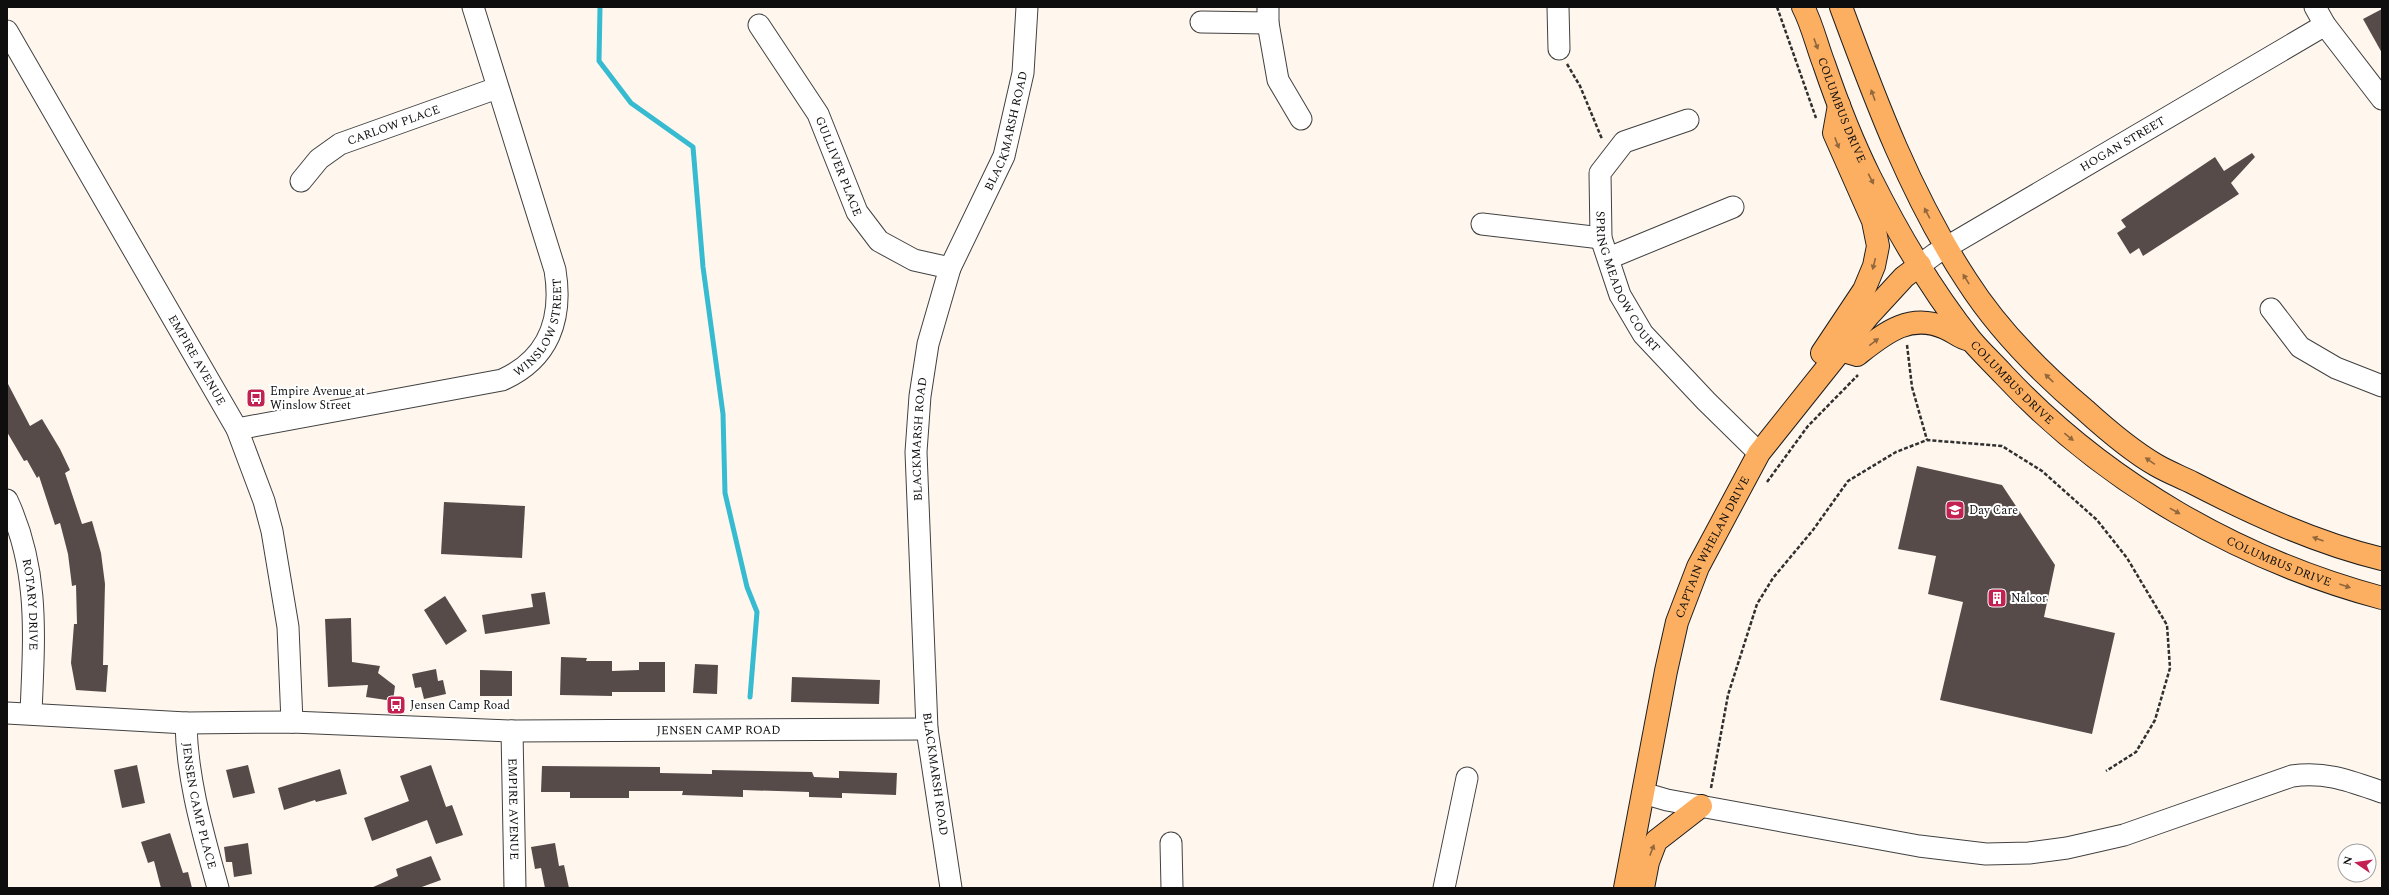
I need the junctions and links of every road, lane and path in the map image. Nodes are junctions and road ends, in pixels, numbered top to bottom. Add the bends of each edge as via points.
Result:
1 (473, 7) edge
2 (1027, 7) edge
3 (1558, 7) edge
4 (1803, 7) edge
5 (1841, 7) edge
6 (1268, 15) edge
7 (2320, 16) edge
8 (1201, 22) dead end
9 (759, 25) dead end
10 (7, 31) edge
11 (1559, 50) joint
12 (497, 88) junction
13 (2382, 99) edge
14 (1839, 105) junction
15 (1301, 119) dead end
16 (1688, 120) dead end
17 (1603, 140) dead end
18 (301, 181) dead end
19 (1733, 207) dead end
20 (1482, 224) dead end
21 (1602, 238) junction
22 (1946, 248) junction
23 (1609, 258) junction
24 (1920, 265) junction
25 (950, 268) junction
26 (2271, 309) dead end
27 (1972, 340) junction
28 (1907, 343) dead end
29 (1840, 350) junction
30 (1861, 371) dead end
31 (2382, 386) edge
32 (1808, 390) junction
33 (237, 429) junction
34 (1927, 440) junction
35 (1759, 453) junction
36 (1764, 488) dead end
37 (7, 500) edge
38 (2382, 558) edge
39 (2382, 598) edge
40 (7, 713) edge
41 (31, 713) junction
42 (292, 722) junction
43 (186, 723) junction
44 (926, 729) junction
45 (512, 731) junction
46 (2106, 771) dead end
47 (1468, 778) dead end
48 (2382, 792) edge
49 (1643, 793) junction
50 (1704, 806) junction
51 (1171, 843) dead end
52 (218, 888) edge
53 (515, 888) edge
54 (950, 888) edge
55 (1172, 888) edge
56 (1444, 888) edge
57 (1625, 888) edge
58 (1643, 888) edge

1 - 12 street, WINSLOW STREET
2 - 25 street, BLACKMARSH ROAD via 1023,73 1004,156
3 - 11 street
4 -> 14 main road, COLUMBUS DRIVE
22 -> 5 main road via 1894,147
6 - 8 street
6 - 15 street via 1278,80
7 - 13 street
7 - 22 street, HOGAN STREET
9 - 25 street, GULLIVER PLACE via 818,114 857,212 879,241 914,260
10 - 33 street, EMPIRE AVENUE
11 - 17 path via 1580,86
12 - 18 street, CARLOW PLACE via 340,144 319,159
12 - 33 street, WINSLOW STREET via 557,282 554,324 538,353 524,368 491,384
14 -> 24 main road, COLUMBUS DRIVE via 1870,177
14 -> 32 main road via 1834,133 1873,221 1878,246 1870,279 1814,365
16 - 21 street, SPRING MEADOW COURT via 1624,142 1600,173
19 - 23 street
20 - 21 street
21 - 23 street, SPRING MEADOW COURT
22 - 24 street, HOGAN STREET
38 -> 22 main road via 2277,524 2156,465 2127,445 2060,389 2026,356 1993,319
23 - 35 street, SPRING MEADOW COURT via 1620,295 1643,334
24 - 27 main road, COLUMBUS DRIVE
24 - 29 main road, CAPTAIN WHELAN DRIVE via 1904,277
25 - 44 street, BLACKMARSH ROAD via 928,344 920,396 916,452
26 - 31 street via 2300,347 2336,368
29 -> 27 main road via 1857,355 1886,332 1912,322 1946,328 1960,338
27 -> 39 main road, COLUMBUS DRIVE via 2026,398 2058,427 2113,470 2173,510 2270,559
28 - 34 path via 1911,381
29 - 32 main road, CAPTAIN WHELAN DRIVE
30 - 36 path via 1808,426
32 - 35 main road, CAPTAIN WHELAN DRIVE
33 - 42 street, EMPIRE AVENUE via 264,502 274,538 288,627
34 - 46 path via 2002,446 2042,471 2097,520 2127,558 2167,625 2170,668 2154,720 2136,752
34 - 50 path via 1896,452 1848,481 1813,530 1773,578 1757,604 1728,695
35 - 49 main road, CAPTAIN WHELAN DRIVE via 1698,568 1677,622
37 - 41 street, ROTARY DRIVE via 25,546 32,585 34,640
40 - 41 street, JENSEN CAMP ROAD
41 - 43 street, JENSEN CAMP ROAD
42 - 43 street, JENSEN CAMP ROAD
42 - 45 street, JENSEN CAMP ROAD
43 - 52 street, JENSEN CAMP PLACE via 186,756
44 - 45 street, JENSEN CAMP ROAD
44 - 54 street, BLACKMARSH ROAD
45 - 53 street, EMPIRE AVENUE
47 - 56 street
48 - 50 street via 2329,775 2311,773 2292,776 2124,835 2067,848 2029,853 1986,854 1919,846
49 - 50 street via 1666,800
49 - 57 main road, CAPTAIN WHELAN DRIVE
58 -> 50 main road via 1648,862 1656,841
51 - 55 street

